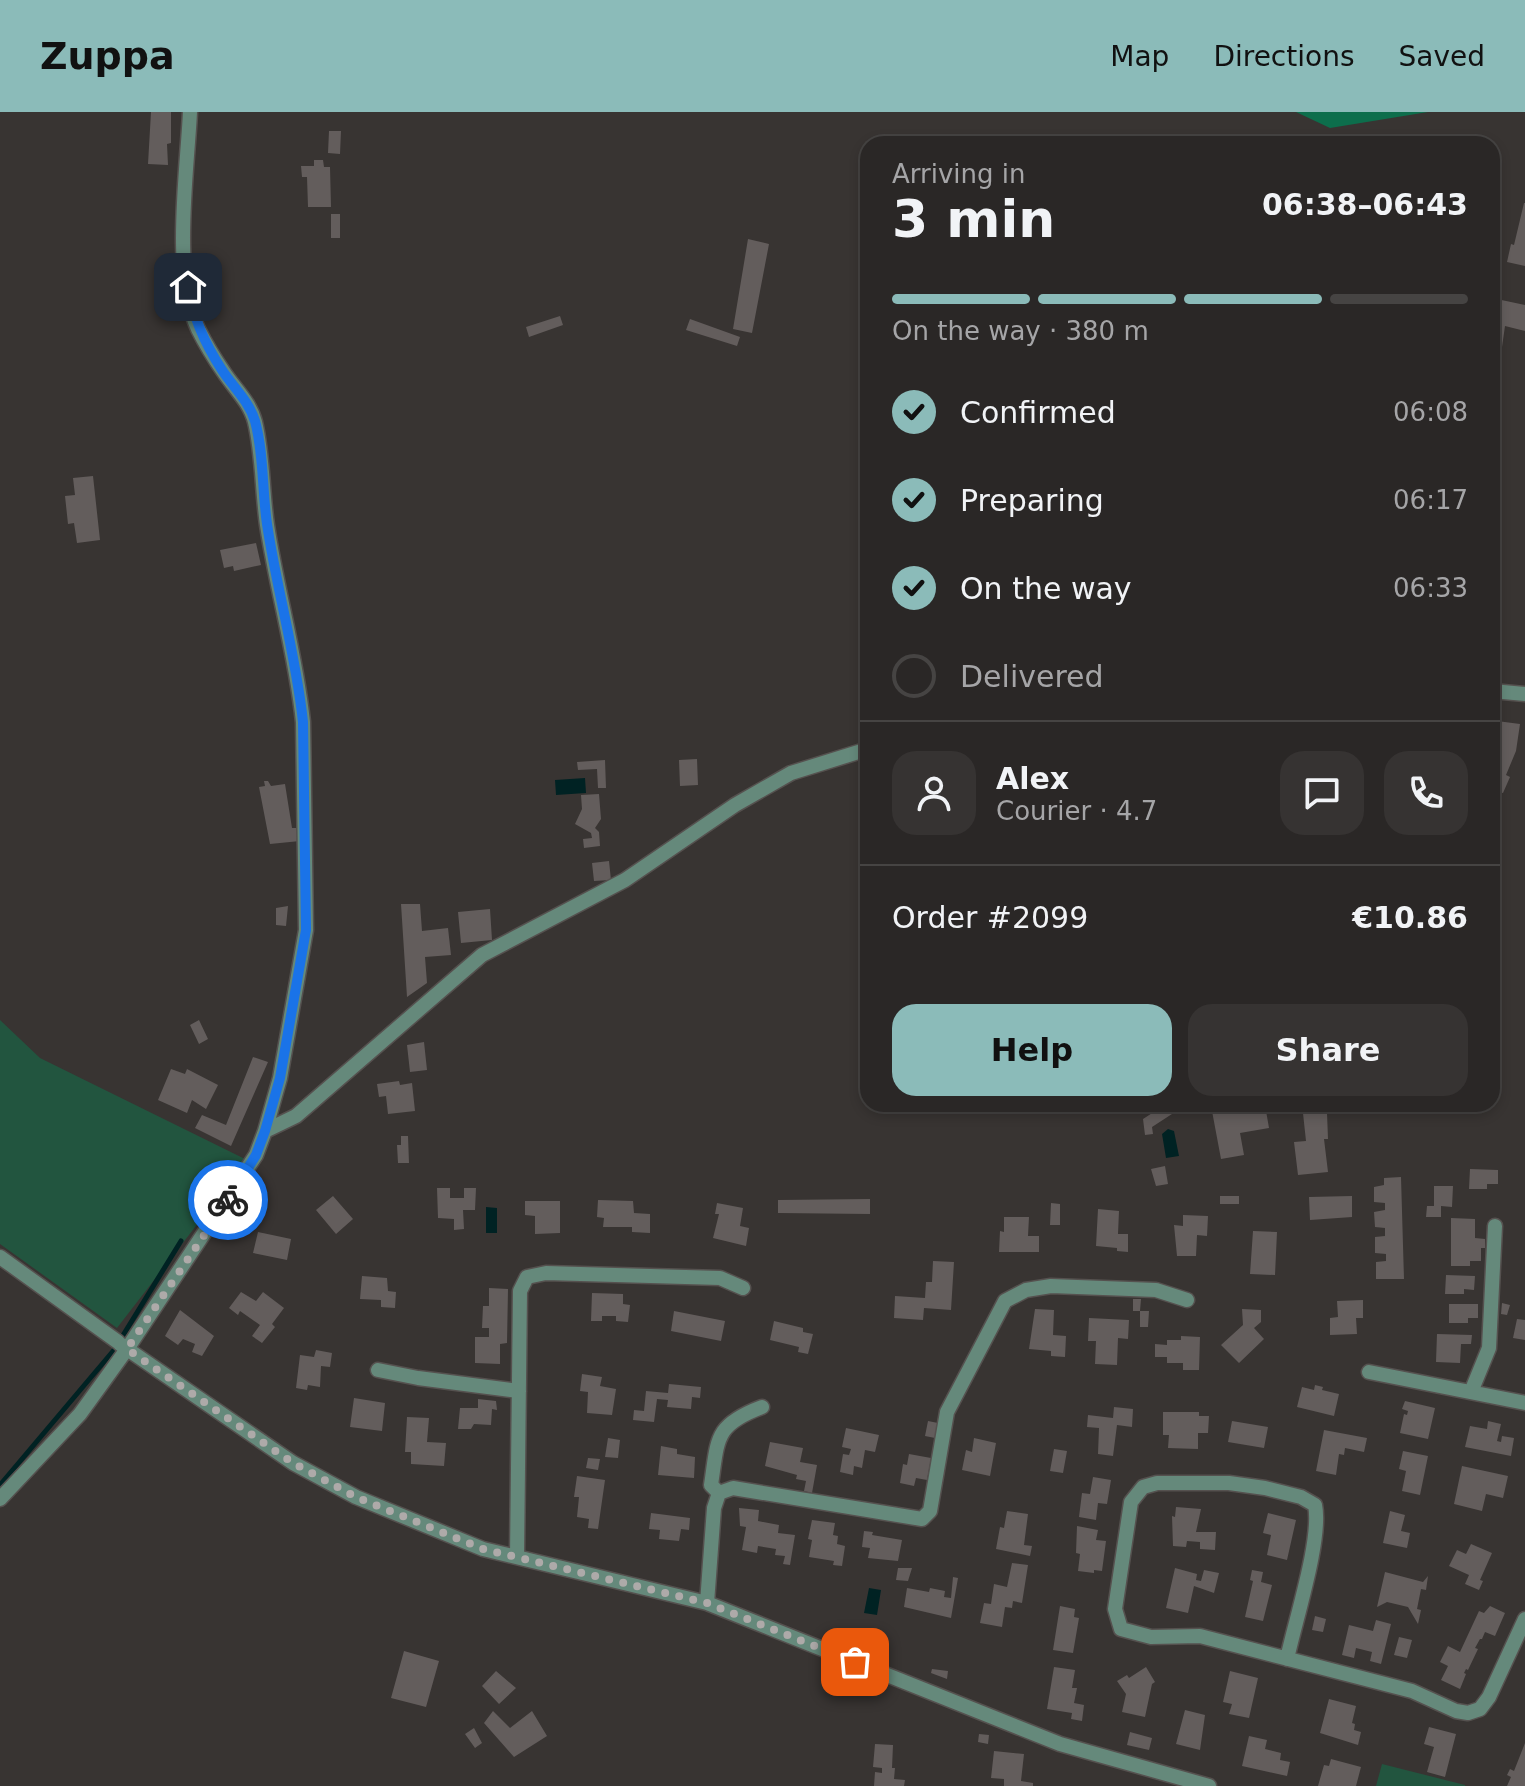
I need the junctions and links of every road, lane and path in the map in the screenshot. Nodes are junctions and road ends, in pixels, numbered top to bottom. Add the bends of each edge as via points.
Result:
1 (190, 112) edge
2 (1500, 692) edge
3 (1525, 694) edge
4 (860, 751) edge
5 (265, 1131) junction
6 (1495, 1226) dead end
7 (0, 1257) edge
8 (743, 1288) dead end
9 (1187, 1300) dead end
10 (121, 1345) junction
11 (378, 1370) dead end
12 (1369, 1372) dead end
13 (519, 1391) junction
14 (1471, 1392) junction
15 (1525, 1403) edge
16 (762, 1407) dead end
17 (719, 1493) junction
18 (0, 1499) edge
19 (517, 1556) junction
20 (707, 1603) junction
21 (1525, 1619) edge
22 (1287, 1659) junction
23 (1209, 1786) edge

1 - 5 street via 184,224 191,309 255,421 267,524 303,722 306,930 280,1078
2 - 3 street
4 - 5 street via 791,773 625,880 482,955 296,1116
5 - 10 street via 239,1184
6 - 14 street via 1489,1348
7 - 10 street
8 - 13 street via 720,1278 546,1273 527,1277 520,1291
9 - 17 street via 1156,1290 1051,1286 1005,1301 947,1412 930,1511 922,1519 733,1488
10 - 18 street via 80,1414
10 - 19 street via 293,1463 356,1497 483,1549
11 - 13 street
12 - 14 street
13 - 19 street
14 - 15 street
16 - 17 street via 722,1430 711,1485
17 - 20 street
19 - 20 street
20 - 23 street via 1060,1744
21 - 22 street via 1489,1697 1480,1709 1468,1713 1412,1691
22 - 22 street via 1200,1636 1151,1637 1121,1629 1115,1609 1131,1502 1143,1487 1229,1483 1289,1494 1315,1505 1318,1519

